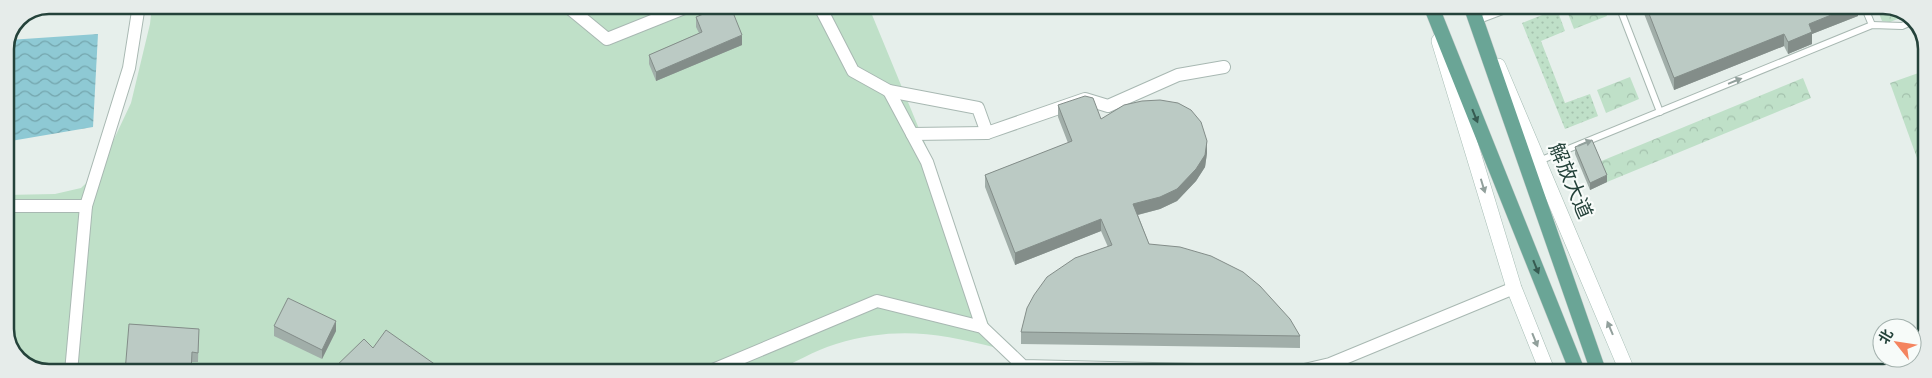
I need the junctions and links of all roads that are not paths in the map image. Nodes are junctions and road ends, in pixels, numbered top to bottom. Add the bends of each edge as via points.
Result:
1 (138, 14) edge
2 (577, 14) edge
3 (670, 14) edge
4 (824, 14) edge
5 (1432, 14) edge
6 (1433, 14) edge
7 (1475, 14) edge
8 (1476, 14) edge
9 (1495, 14) edge
10 (1622, 14) edge
11 (1867, 14) edge
12 (1479, 20) junction
13 (1908, 24) edge
14 (1872, 25) junction
15 (1224, 67) dead end
16 (889, 91) junction
17 (1660, 112) junction
18 (987, 133) junction
19 (912, 134) junction
20 (1539, 161) junction
21 (14, 206) edge
22 (86, 206) junction
23 (1514, 288) junction
24 (982, 327) junction
25 (72, 364) edge
26 (727, 364) edge
27 (1021, 364) edge
28 (1330, 364) edge
29 (1544, 364) edge
30 (1574, 364) edge
31 (1597, 364) edge
32 (1624, 364) edge

1 - 22 street via 129,68
2 - 3 street via 608,39
4 - 16 street via 853,72
5 -> 23 main road
6 -> 30 main road
7 - 31 main road, 解放大道
8 - 12 main road, 解放大道
9 - 12 lane
10 - 17 lane
11 - 14 lane
12 - 20 main road, 解放大道
13 - 14 lane
17 -> 14 lane
15 - 18 street via 1178,75 1108,106 1085,99
16 - 18 street via 978,108
16 - 19 street
20 -> 17 lane
18 - 19 street
19 - 24 street via 927,162
32 -> 20 main road, 解放大道
21 - 22 street
22 - 25 street
23 - 28 street
23 -> 29 main road
24 - 26 street via 877,301
24 - 27 street

